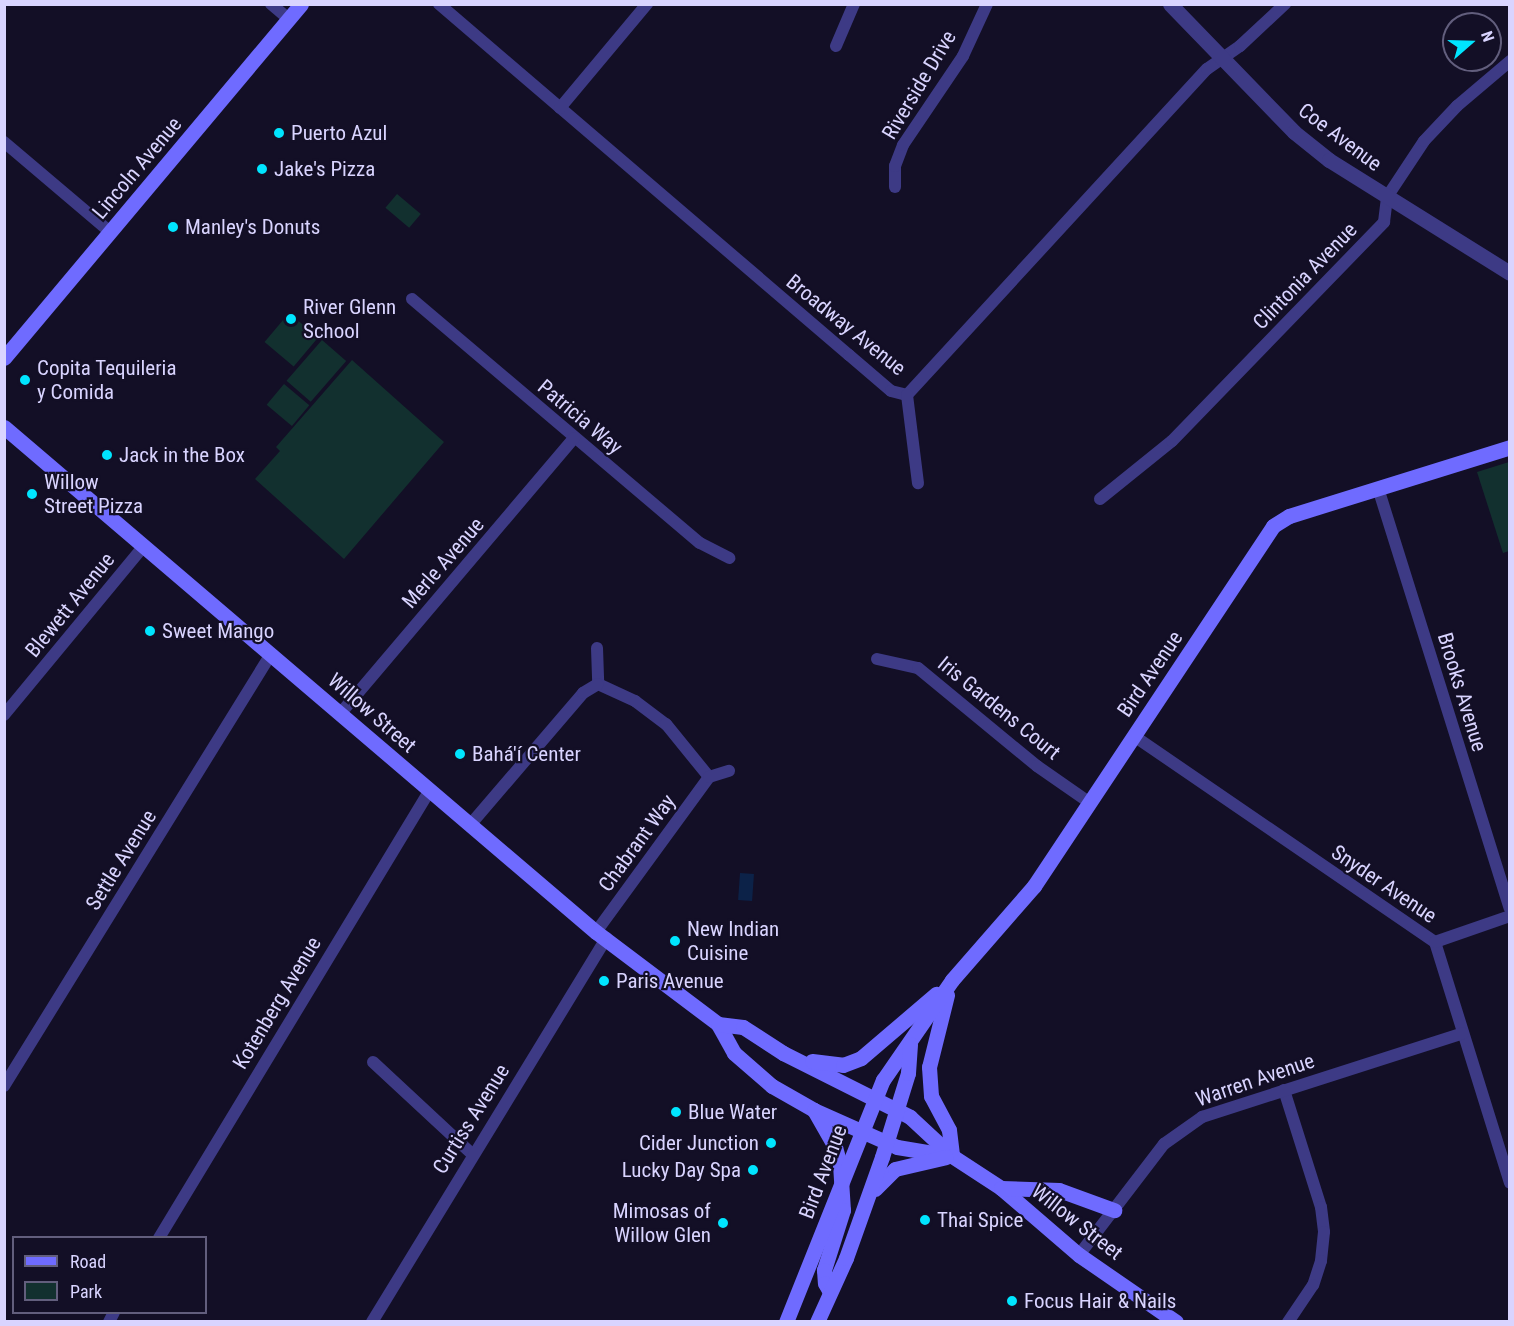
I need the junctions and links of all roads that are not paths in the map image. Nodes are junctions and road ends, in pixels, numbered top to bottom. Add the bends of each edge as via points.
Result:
1 (271, 4) edge
2 (301, 4) edge
3 (439, 4) edge
4 (647, 4) edge
5 (854, 4) edge
6 (987, 4) edge
7 (1170, 4) edge
8 (1285, 4) edge
9 (289, 19) junction
10 (836, 46) dead end
11 (1222, 58) junction
12 (1509, 61) edge
13 (560, 108) junction
14 (4, 142) edge
15 (895, 187) dead end
16 (1387, 198) junction
17 (110, 232) junction
18 (1509, 273) edge
19 (412, 299) dead end
20 (4, 358) edge
21 (907, 395) junction
22 (4, 427) edge
23 (574, 438) junction
24 (1509, 447) edge
25 (918, 483) dead end
26 (1378, 488) junction
27 (1100, 499) dead end
28 (143, 547) junction
29 (729, 558) dead end
30 (597, 648) dead end
31 (271, 654) junction
32 (877, 659) dead end
33 (598, 684) junction
34 (340, 714) junction
35 (4, 715) edge
36 (1134, 736) junction
37 (729, 771) dead end
38 (709, 777) junction
39 (430, 790) junction
40 (1090, 803) junction
41 (470, 825) junction
42 (1509, 908) edge
43 (1509, 916) edge
44 (601, 935) junction
45 (1435, 942) junction
46 (952, 980) junction
47 (718, 1024) junction
48 (1463, 1033) junction
49 (910, 1043) junction
50 (783, 1053) junction
51 (373, 1062) dead end
52 (4, 1086) edge
53 (1284, 1090) junction
54 (875, 1098) junction
55 (814, 1110) junction
56 (897, 1110) junction
57 (861, 1130) junction
58 (887, 1142) junction
59 (472, 1154) junction
60 (952, 1155) junction
61 (1509, 1183) edge
62 (840, 1185) junction
63 (1001, 1188) junction
64 (867, 1201) junction
65 (1114, 1210) junction
66 (160, 1236) edge
67 (1079, 1255) junction
68 (830, 1292) junction
69 (372, 1322) edge
70 (786, 1322) edge
71 (817, 1322) edge
72 (1176, 1322) edge
73 (1288, 1322) edge

1 - 9 street
2 - 9 main road, Lincoln Avenue
3 - 13 street, Broadway Avenue
4 - 13 street
5 - 10 street
6 - 15 street, Riverside Drive via 963,56 903,146 895,166
7 - 11 street, Coe Avenue
8 - 11 street, Broadway Avenue
9 - 17 main road, Lincoln Avenue
11 - 16 street, Coe Avenue via 1294,132
11 - 21 street, Broadway Avenue via 1207,69
12 - 16 street, Clintonia Avenue via 1424,141
13 - 21 street, Broadway Avenue via 891,391
14 - 17 street
16 - 18 street, Coe Avenue
16 - 27 street, Clintonia Avenue via 1384,222 1172,441
17 - 20 main road, Lincoln Avenue
19 - 23 street, Patricia Way
21 - 25 street
22 - 28 main road, Willow Street
23 - 29 street, Patricia Way via 700,543
23 - 34 street, Merle Avenue
24 - 26 main road, Bird Avenue
26 - 36 main road, Bird Avenue via 1289,516 1274,526
26 - 42 street, Brooks Avenue
28 - 31 main road, Willow Street
28 - 35 street, Blewett Avenue
30 - 33 street
31 - 34 main road, Willow Street
31 - 52 street, Settle Avenue
32 - 40 street, Iris Gardens Court via 918,668 1037,766
33 - 38 street via 635,701 666,724
33 - 41 street via 583,693
34 - 39 main road, Willow Street
36 - 40 main road, Bird Avenue
36 - 45 street, Snyder Avenue
37 - 38 street
38 - 44 street, Chabrant Way
39 - 41 main road, Willow Street
39 - 66 street, Kotenberg Avenue
40 - 46 main road, Bird Avenue via 1028,894
41 - 44 main road, Willow Street
43 - 45 street
44 - 47 main road, Willow Street
44 - 59 street, Curtiss Avenue
45 - 48 street, Snyder Avenue
46 - 49 main road, Bird Avenue
46 - 50 main road via 854,1062 833,1065
46 - 60 main road via 929,1067 931,1096 949,1130
47 - 50 main road, Willow Street via 743,1027
47 - 55 main road, Willow Street via 734,1053 772,1086
48 - 53 street, Warren Avenue
48 - 61 street, Snyder Avenue
49 - 54 main road, Bird Avenue
49 - 56 main road via 909,1073
50 - 54 main road, Willow Street
51 - 59 street
53 - 65 street, Warren Avenue via 1208,1114 1183,1129 1164,1144
53 - 73 street via 1321,1207 1324,1232 1322,1261 1313,1285
54 - 56 main road, Willow Street
54 - 57 main road, Bird Avenue
55 - 57 main road, Willow Street
55 - 62 main road via 835,1147
56 - 58 main road
56 - 60 main road, Willow Street
57 - 58 main road, Willow Street
57 - 62 main road, Bird Avenue
58 - 60 main road, Willow Street via 897,1148
58 - 64 main road
59 - 69 street, Curtiss Avenue
60 - 63 main road, Willow Street
60 - 64 main road via 895,1168
62 - 68 main road via 843,1210 824,1270
62 - 70 main road, Bird Avenue
63 - 65 main road via 1059,1190
63 - 67 main road, Willow Street
64 - 68 main road
65 - 67 street, Warren Avenue
67 - 72 main road, Willow Street
68 - 71 main road

